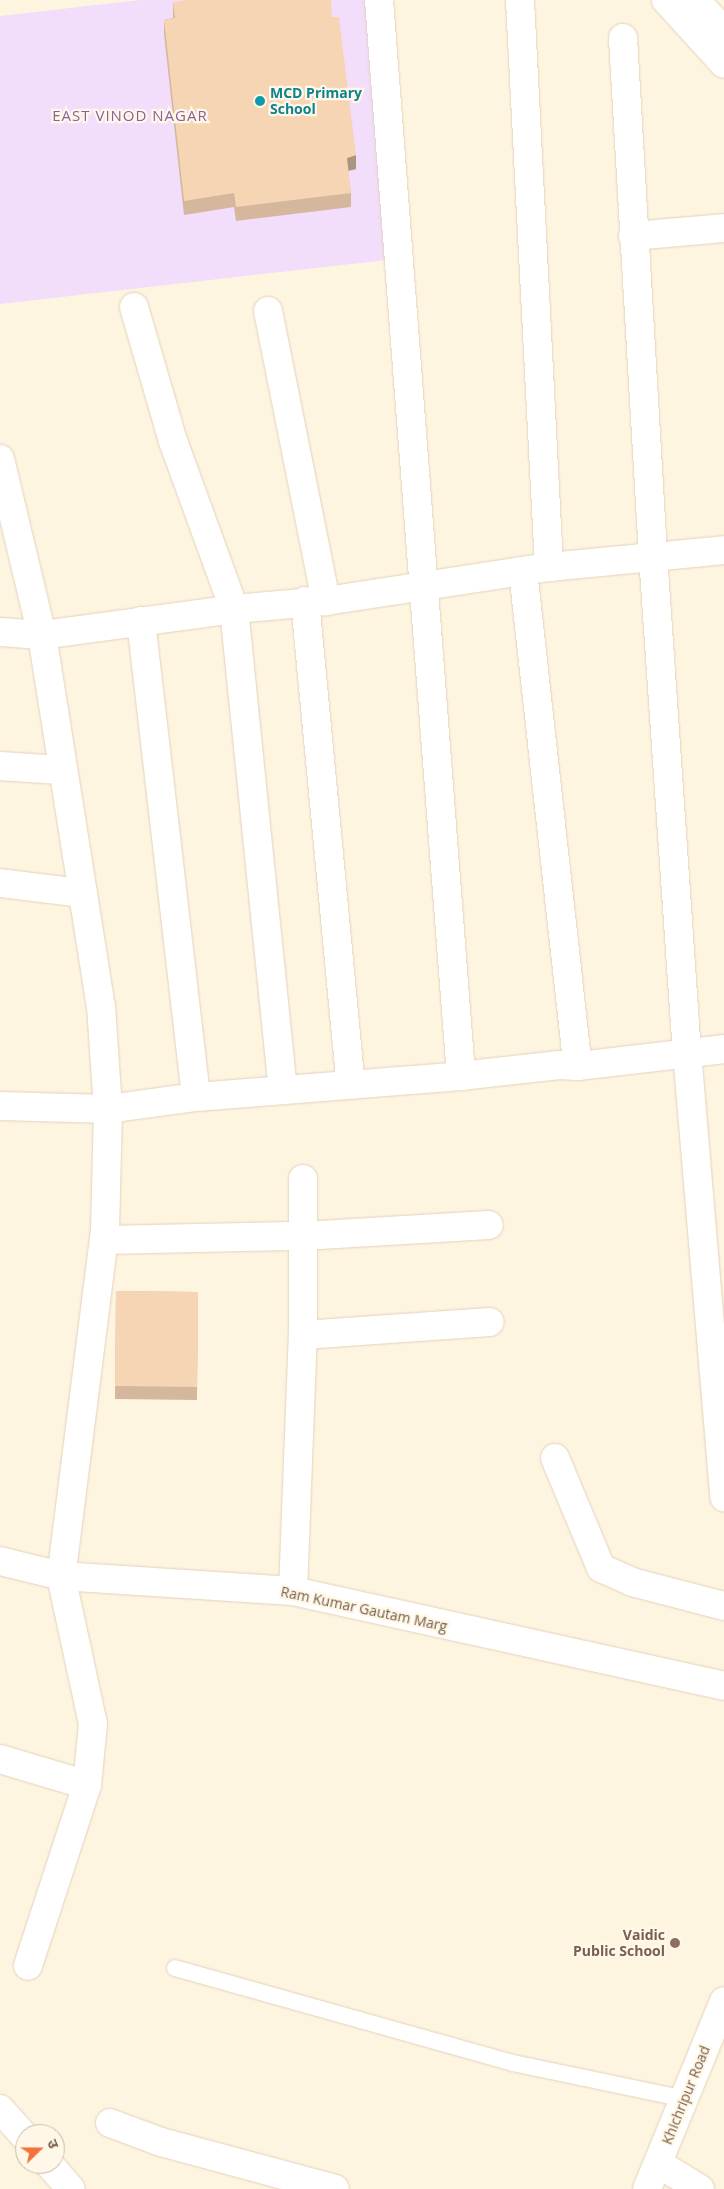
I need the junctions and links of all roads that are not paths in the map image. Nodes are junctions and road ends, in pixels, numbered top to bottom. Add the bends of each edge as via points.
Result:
1 (380, 0) edge
2 (520, 0) edge
3 (666, 0) edge
4 (695, 0) edge
5 (724, 31) edge
6 (622, 38) dead end
7 (724, 64) edge
8 (724, 228) edge
9 (724, 233) edge
10 (633, 236) junction
11 (134, 307) dead end
12 (268, 311) dead end
13 (0, 458) edge
14 (724, 550) edge
15 (654, 556) junction
16 (536, 569) junction
17 (423, 586) junction
18 (315, 601) junction
19 (234, 609) junction
20 (141, 621) junction
21 (0, 632) edge
22 (42, 635) junction
23 (0, 766) edge
24 (62, 770) junction
25 (0, 883) edge
26 (82, 893) junction
27 (724, 1049) edge
28 (687, 1052) junction
29 (578, 1066) junction
30 (462, 1076) junction
31 (351, 1084) junction
32 (283, 1088) junction
33 (196, 1097) junction
34 (0, 1106) edge
35 (108, 1109) junction
36 (303, 1178) dead end
37 (489, 1225) dead end
38 (303, 1236) junction
39 (104, 1240) junction
40 (490, 1322) dead end
41 (303, 1335) junction
42 (555, 1458) dead end
43 (724, 1497) edge
44 (0, 1561) edge
45 (61, 1576) junction
46 (293, 1591) junction
47 (724, 1606) edge
48 (724, 1686) edge
49 (0, 1759) edge
50 (87, 1785) junction
51 (28, 1966) dead end
52 (175, 1968) dead end
53 (724, 2001) edge
54 (685, 2099) junction
55 (0, 2109) edge
56 (110, 2123) dead end
57 (15, 2126) edge
58 (659, 2164) junction
59 (57, 2174) edge
60 (71, 2189) edge
61 (334, 2189) edge
62 (647, 2189) edge
63 (700, 2189) edge

1 - 17 street
2 - 16 street
3 - 7 street
4 - 5 street
6 - 10 street
8 - 9 street
8 - 10 street
10 - 15 street
11 - 19 street via 173,441
12 - 18 street
13 - 22 street
14 - 15 street
15 - 16 street
15 - 28 street
16 - 17 street
16 - 29 street
17 - 18 street
17 - 30 street
18 - 19 street
18 - 31 street
19 - 20 street
19 - 32 street
20 - 22 street
20 - 33 street
21 - 22 street
22 - 24 street
23 - 24 street
24 - 26 street
25 - 26 street
26 - 35 street via 101,1006
27 - 28 street
28 - 29 street
28 - 43 street
29 - 30 street via 559,1065
30 - 31 street
31 - 32 street
32 - 33 street
33 - 35 street
34 - 35 street
35 - 39 street
36 - 38 street
37 - 38 street
38 - 39 street
38 - 41 street
39 - 45 street
40 - 41 street
41 - 46 street
42 - 47 street via 601,1568 632,1582
44 - 45 street, Ram Kumar Gautam Marg
45 - 46 street, Ram Kumar Gautam Marg
45 - 50 street via 93,1724
46 - 48 street, Ram Kumar Gautam Marg
49 - 50 street
50 - 51 street
52 - 54 lane via 513,2063
53 - 54 street, Khichripur Road
54 - 58 street, Khichripur Road
55 - 57 street
56 - 61 street via 162,2142
58 - 62 street, Khichripur Road
58 - 63 street
59 - 60 street

